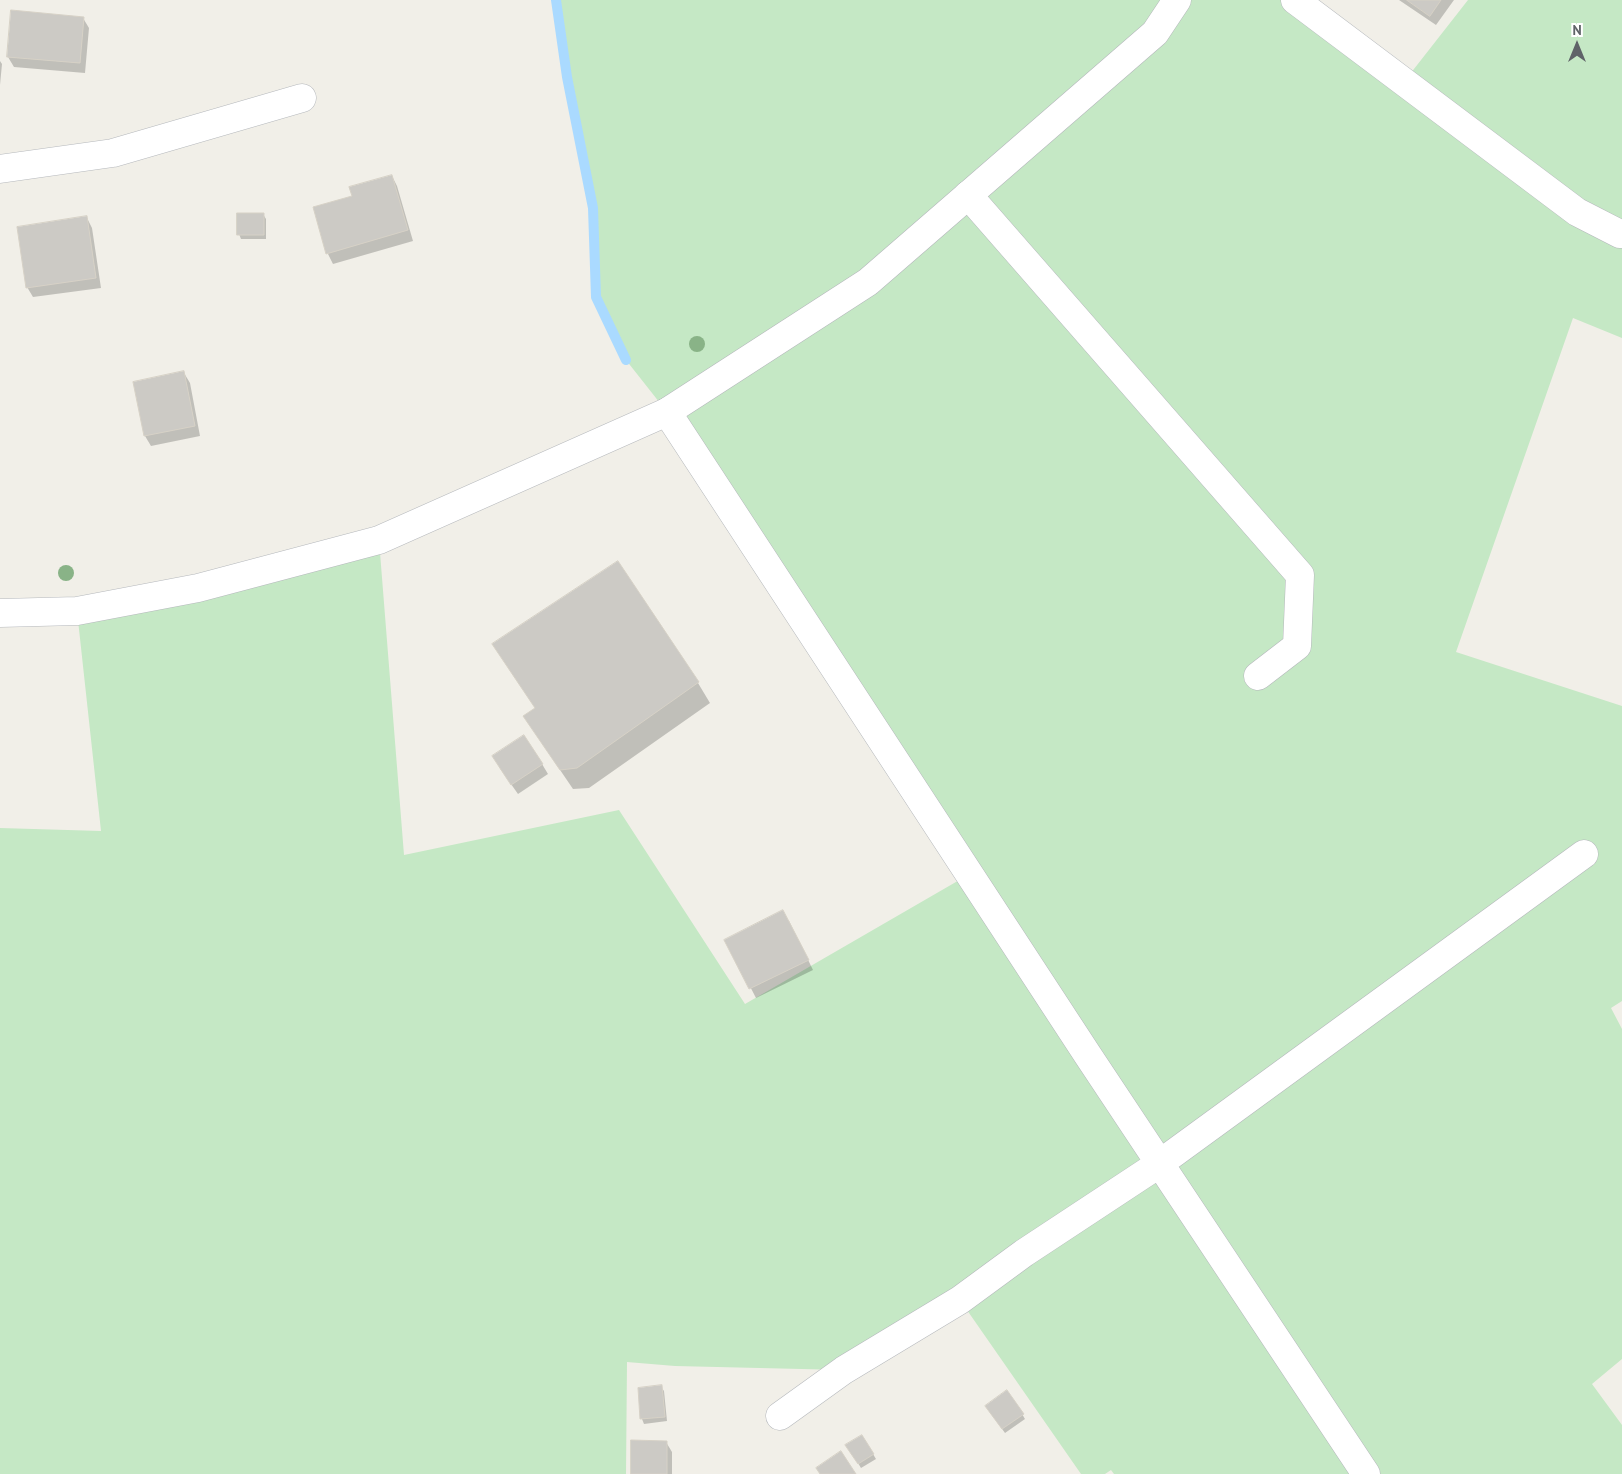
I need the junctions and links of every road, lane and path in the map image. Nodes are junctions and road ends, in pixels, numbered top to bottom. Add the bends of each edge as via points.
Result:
1 (1177, 0) edge
2 (1295, 0) edge
3 (302, 98) dead end
4 (0, 169) edge
5 (968, 195) junction
6 (1620, 234) dead end
7 (667, 412) junction
8 (0, 613) edge
9 (1258, 676) dead end
10 (1584, 854) dead end
11 (1159, 1164) junction
12 (780, 1416) dead end
13 (1366, 1474) edge

1 - 5 street via 1155,33
2 - 6 street via 1577,212
3 - 4 street via 113,153
5 - 7 street via 868,282
5 - 9 street via 1300,574 1297,646
7 - 8 street via 379,540 198,588 76,611
7 - 11 street
10 - 11 street
11 - 12 street via 1024,1253 960,1300 844,1370
11 - 13 street

